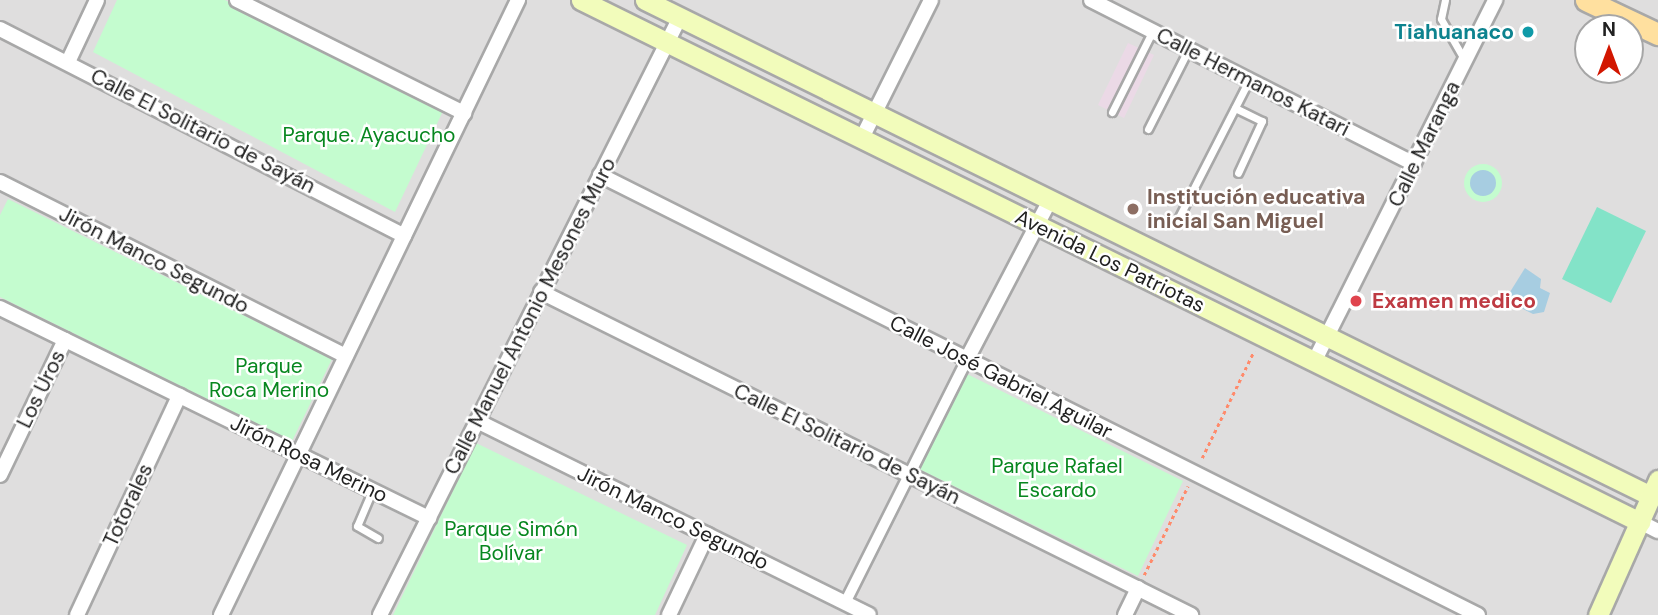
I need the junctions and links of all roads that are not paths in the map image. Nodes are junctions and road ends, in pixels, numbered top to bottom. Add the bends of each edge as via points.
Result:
1 (97, 0) edge
2 (237, 0) edge
3 (519, 0) edge
4 (581, 0) edge
5 (645, 0) edge
6 (931, 0) edge
7 (1091, 0) edge
8 (1445, 0) edge
9 (1495, 0) edge
10 (1586, 0) edge
11 (680, 17) junction
12 (0, 29) edge
13 (1153, 31) junction
14 (1658, 34) edge
15 (667, 42) junction
16 (1189, 49) junction
17 (1465, 61) junction
18 (68, 62) junction
19 (1249, 79) junction
20 (1235, 108) junction
21 (1112, 112) dead end
22 (464, 113) junction
23 (874, 114) junction
24 (1148, 129) dead end
25 (862, 138) junction
26 (1415, 164) junction
27 (1238, 173) dead end
28 (600, 175) junction
29 (0, 184) edge
30 (1050, 200) junction
31 (1179, 217) dead end
32 (1037, 225) junction
33 (404, 236) junction
34 (541, 292) junction
35 (0, 308) edge
36 (1327, 336) junction
37 (65, 340) junction
38 (346, 356) junction
39 (967, 359) junction
40 (1314, 362) junction
41 (179, 396) junction
42 (477, 421) junction
43 (299, 454) junction
44 (0, 475) edge
45 (909, 475) junction
46 (1655, 488) edge
47 (372, 491) junction
48 (429, 518) junction
49 (1640, 522) junction
50 (1658, 531) edge
51 (707, 535) junction
52 (378, 538) dead end
53 (1138, 589) junction
54 (842, 609) edge
55 (77, 615) edge
56 (221, 615) edge
57 (380, 615) edge
58 (669, 615) edge
59 (869, 615) edge
60 (1125, 615) edge
61 (1191, 615) edge
62 (1478, 615) edge
63 (1598, 615) edge

1 - 18 street
2 - 22 street
3 - 22 street
4 - 15 main road, Avenida Los Patriotas
5 - 11 main road, Avenida Los Patriotas
6 - 23 street
7 - 13 street, Calle Hermanos Katari
8 - 17 lane via 1441,19
9 - 17 street, Calle Maranga
10 - 14 main road
11 - 15 street, Calle Manuel Antonio Mesones Muro
11 - 23 main road, Avenida Los Patriotas
12 - 18 street, Calle El Solitario de Sayán
13 - 16 street, Calle Hermanos Katari
13 - 21 lane
15 - 25 main road, Avenida Los Patriotas
15 - 28 street, Calle Manuel Antonio Mesones Muro
16 - 19 street, Calle Hermanos Katari
16 - 24 lane
17 - 26 street, Calle Maranga
18 - 33 street, Calle El Solitario de Sayán
19 - 20 lane
19 - 26 street, Calle Hermanos Katari
20 - 27 lane via 1262,121
20 - 31 lane
22 - 33 street
23 - 25 street
23 - 30 main road, Avenida Los Patriotas
25 - 32 main road, Avenida Los Patriotas
26 - 36 street, Calle Maranga
28 - 34 street, Calle Manuel Antonio Mesones Muro
28 - 39 street, Calle José Gabriel Aguilar
29 - 38 street, Jirón Manco Segundo
30 - 32 street
30 - 36 main road, Avenida Los Patriotas
32 - 39 street
32 - 40 main road, Avenida Los Patriotas
33 - 38 street
34 - 42 street, Calle Manuel Antonio Mesones Muro
34 - 45 street, Calle El Solitario de Sayán
35 - 37 street, Jirón Rosa Merino
36 - 40 street, Calle Maranga
36 - 46 main road, Avenida Los Patriotas
37 - 41 street, Jirón Rosa Merino
37 - 44 street, Los Uros
38 - 43 street
39 - 45 street
39 - 62 street, Calle José Gabriel Aguilar
40 - 49 main road, Avenida Los Patriotas
41 - 43 street, Jirón Rosa Merino
41 - 55 street, Totorales
42 - 48 street, Calle Manuel Antonio Mesones Muro
42 - 51 street, Jirón Manco Segundo
43 - 47 street, Jirón Rosa Merino
43 - 56 street
45 - 53 street, Calle El Solitario de Sayán
45 - 54 street
46 - 49 main road
47 - 48 street, Jirón Rosa Merino
47 - 52 lane via 357,526
48 - 57 street, Calle Manuel Antonio Mesones Muro
49 - 50 street
49 - 63 main road
51 - 54 street, Jirón Manco Segundo
51 - 58 street
53 - 60 street
53 - 61 street, Calle El Solitario de Sayán
54 - 59 street, Jirón Manco Segundo

